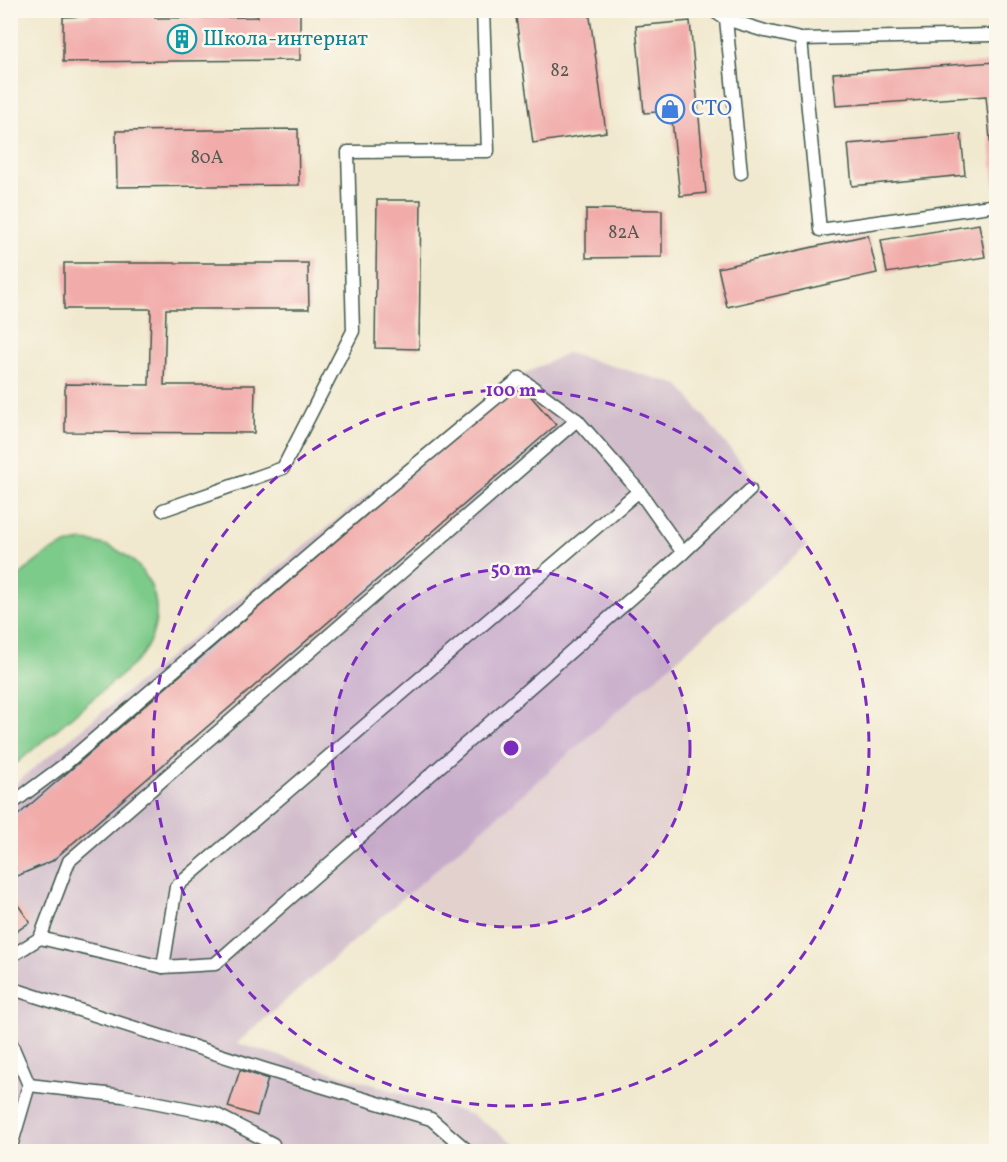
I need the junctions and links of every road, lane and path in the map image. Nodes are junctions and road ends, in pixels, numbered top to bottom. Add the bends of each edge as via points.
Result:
1 (483, 10) edge
2 (712, 10) edge
3 (726, 19) junction
4 (993, 35) dead end
5 (801, 39) junction
6 (741, 173) dead end
7 (990, 206) dead end
8 (578, 420) junction
9 (750, 490) dead end
10 (639, 491) junction
11 (163, 510) dead end
12 (683, 553) junction
13 (10, 805) edge
14 (40, 938) junction
15 (10, 957) edge
16 (163, 967) junction
17 (10, 988) edge
18 (10, 1041) edge
19 (30, 1085) junction
20 (10, 1150) edge
21 (463, 1150) edge
22 (270, 1152) edge

1 - 11 lane via 488,151 348,152 353,331 283,468
2 - 3 lane
3 - 5 lane
3 - 6 lane
4 - 5 lane
5 - 7 lane via 820,230
8 - 10 lane
8 - 13 lane via 520,378 64,765
8 - 14 lane via 69,861
9 - 12 lane
10 - 12 lane
10 - 16 lane via 176,887
12 - 16 lane via 215,964
14 - 15 lane
14 - 16 lane
17 - 21 lane via 430,1119
18 - 19 lane
19 - 20 lane
19 - 22 lane via 123,1096 215,1114 273,1144

